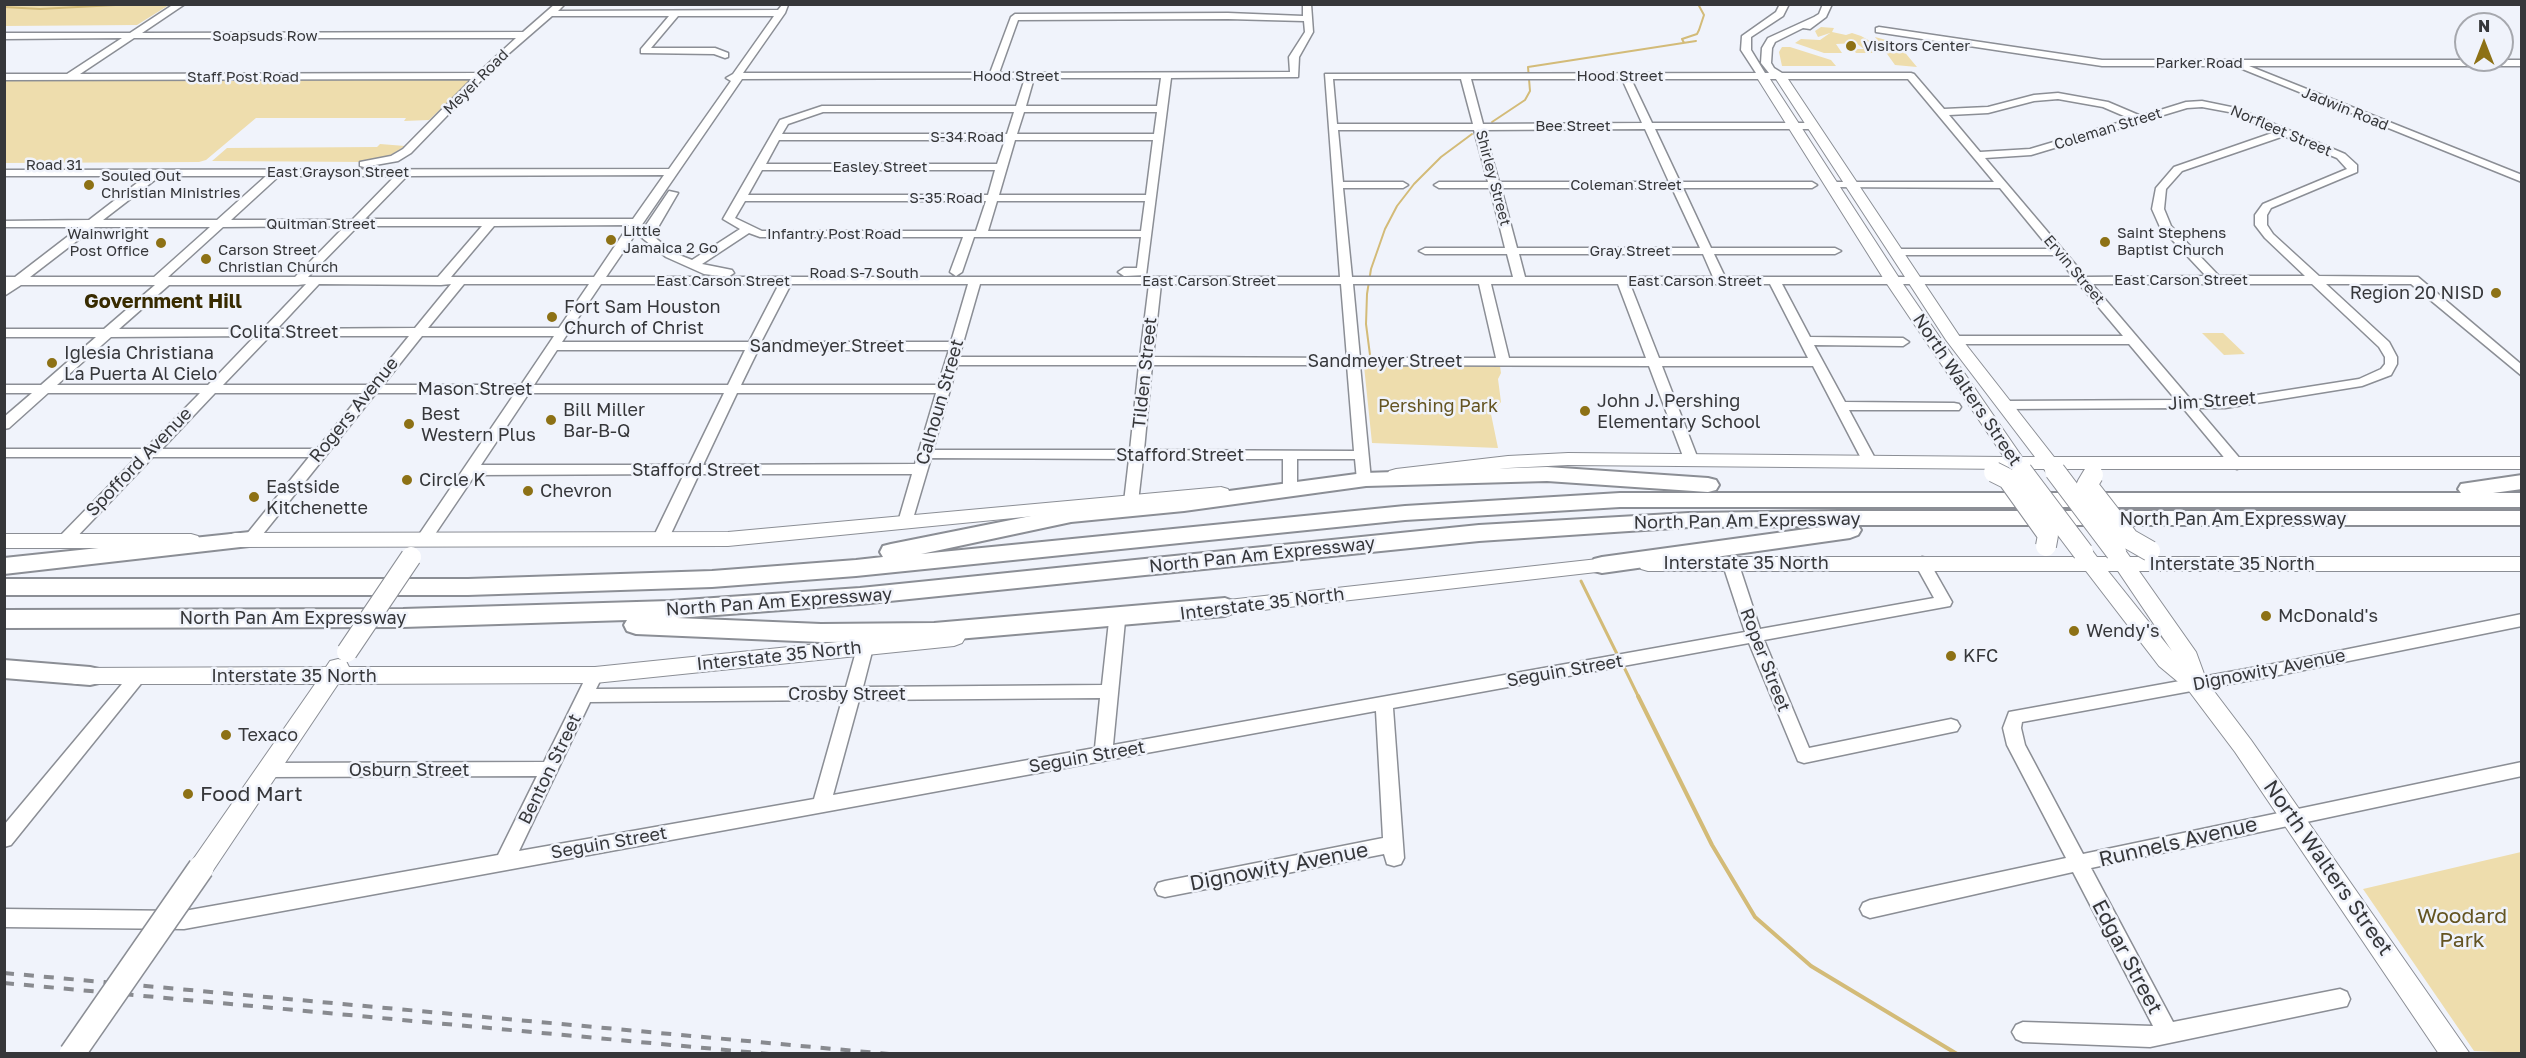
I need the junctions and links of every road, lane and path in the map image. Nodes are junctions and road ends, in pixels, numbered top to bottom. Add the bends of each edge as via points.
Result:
1 (181, 4) edge
2 (561, 4) edge
3 (1307, 4) edge
4 (1785, 4) edge
5 (1828, 4) edge
6 (783, 9) edge
7 (553, 14) junction
8 (675, 14) junction
9 (1308, 19) junction
10 (1879, 30) dead end
11 (525, 34) junction
12 (4, 36) edge
13 (132, 36) junction
14 (725, 56) dead end
15 (2233, 63) junction
16 (2522, 63) edge
17 (70, 76) junction
18 (481, 76) junction
19 (736, 76) junction
20 (993, 76) junction
21 (1030, 76) junction
22 (1166, 76) junction
23 (1465, 76) junction
24 (1625, 76) junction
25 (1762, 76) junction
26 (1780, 76) junction
27 (1911, 76) joint
28 (4, 77) edge
29 (2202, 104) joint
30 (1020, 109) junction
31 (1162, 109) junction
32 (1942, 112) junction
33 (2140, 119) junction
34 (1648, 126) junction
35 (1794, 126) junction
36 (1813, 126) junction
37 (1333, 127) junction
38 (1479, 127) junction
39 (2284, 132) junction
40 (776, 137) junction
41 (1011, 137) junction
42 (1159, 137) junction
43 (1978, 155) junction
44 (392, 159) joint
45 (4, 165) edge
46 (759, 167) junction
47 (1002, 167) junction
48 (674, 168) junction
49 (277, 172) junction
50 (405, 172) junction
51 (4, 173) edge
52 (157, 173) junction
53 (2522, 179) edge
54 (1831, 184) junction
55 (1338, 185) junction
56 (1403, 185) dead end
57 (1439, 185) dead end
58 (1495, 185) junction
59 (1675, 185) junction
60 (1812, 185) dead end
61 (1852, 185) junction
62 (2003, 185) junction
63 (672, 193) dead end
64 (741, 198) junction
65 (993, 198) junction
66 (1151, 198) junction
67 (637, 222) junction
68 (220, 223) junction
69 (490, 223) junction
70 (4, 224) edge
71 (92, 224) junction
72 (355, 224) junction
73 (747, 229) junction
74 (976, 234) junction
75 (1147, 234) junction
76 (1425, 251) dead end
77 (1513, 251) junction
78 (1706, 251) junction
79 (1835, 251) dead end
80 (1896, 252) junction
81 (2059, 252) junction
82 (694, 264) junction
83 (956, 272) junction
84 (2083, 280) junction
85 (2216, 280) junction
86 (2316, 280) junction
87 (4, 281) edge
88 (166, 281) junction
89 (298, 281) junction
90 (316, 281) junction
91 (441, 281) junction
92 (460, 281) junction
93 (598, 281) junction
94 (787, 281) junction
95 (975, 281) junction
96 (1155, 281) junction
97 (1348, 281) junction
98 (1484, 281) junction
99 (1520, 281) junction
100 (1623, 281) junction
101 (1721, 281) junction
102 (1774, 281) junction
103 (1893, 281) junction
104 (1915, 281) junction
105 (18, 282) junction
106 (4, 292) edge
107 (265, 332) junction
108 (418, 332) junction
109 (563, 332) junction
110 (4, 333) edge
111 (108, 333) junction
112 (1954, 340) junction
113 (2134, 340) junction
114 (1807, 341) junction
115 (1903, 342) dead end
116 (2384, 345) joint
117 (554, 346) junction
118 (753, 346) junction
119 (956, 346) junction
120 (1355, 360) junction
121 (952, 361) junction
122 (1503, 361) junction
123 (1654, 361) junction
124 (1147, 362) junction
125 (1818, 362) junction
126 (2522, 372) edge
127 (210, 388) junction
128 (372, 388) junction
129 (734, 388) junction
130 (4, 389) edge
131 (45, 389) junction
132 (525, 389) junction
133 (945, 389) junction
134 (2005, 405) junction
135 (2187, 405) junction
136 (1841, 406) junction
137 (1954, 407) dead end
138 (4, 425) edge
139 (147, 452) junction
140 (4, 453) edge
141 (319, 453) junction
142 (926, 454) junction
143 (1136, 455) junction
144 (1290, 455) junction
145 (1362, 455) junction
146 (1691, 459) junction
147 (1870, 462) junction
148 (1929, 463) junction
149 (2522, 463) edge
150 (2128, 464) junction
151 (2237, 464) junction
152 (2019, 467) junction
153 (2052, 467) junction
154 (695, 469) junction
155 (921, 469) junction
156 (471, 470) junction
157 (1366, 480) junction
158 (2522, 482) edge
159 (1290, 487) junction
160 (2245, 499) junction
161 (2522, 500) edge
162 (1131, 502) junction
163 (2020, 509) junction
164 (2522, 518) edge
165 (905, 522) junction
166 (424, 539) junction
167 (250, 540) junction
168 (660, 540) junction
169 (4, 541) edge
170 (64, 541) junction
171 (2086, 557) junction
172 (2119, 557) junction
173 (1730, 562) junction
174 (1915, 562) junction
175 (2192, 563) junction
176 (2522, 564) edge
177 (1602, 565) junction
178 (4, 566) edge
179 (4, 587) edge
180 (468, 587) junction
181 (1225, 607) junction
182 (403, 618) junction
183 (4, 619) edge
184 (2522, 620) edge
185 (1117, 621) junction
186 (1754, 636) junction
187 (865, 648) junction
188 (4, 669) edge
189 (595, 675) junction
190 (90, 676) junction
191 (138, 676) junction
192 (332, 676) junction
193 (4, 678) edge
194 (2197, 685) junction
195 (1110, 691) junction
196 (853, 695) junction
197 (585, 696) junction
198 (1384, 704) junction
199 (2015, 717) joint
200 (1951, 726) dead end
201 (1103, 754) junction
202 (549, 769) junction
203 (2522, 769) edge
204 (268, 770) junction
205 (821, 805) junction
206 (2292, 816) junction
207 (4, 839) edge
208 (504, 862) junction
209 (2078, 865) junction
210 (1165, 889) dead end
211 (1870, 909) dead end
212 (4, 918) edge
213 (2340, 999) dead end
214 (2023, 1032) dead end
215 (2168, 1034) junction
216 (72, 1053) edge
217 (2457, 1053) edge

1 - 13 street
2 - 7 street, Meyer Road
3 - 9 street
4 - 25 street via 1780,14 1747,36 1746,50
5 - 26 street via 1827,11 1815,20 1817,26 1784,44 1769,46 1766,63
6 - 8 street
6 - 19 street
7 - 8 street
7 - 11 street, Meyer Road
8 - 14 street via 644,51 715,51
9 - 20 street via 1014,17
9 - 22 street, Hood Street via 1307,37 1294,57 1295,75
10 - 15 street, Parker Road via 2102,63
11 - 13 street, Soapsuds Row
11 - 18 street, Meyer Road
12 - 13 street, Soapsuds Row
13 - 17 street
15 - 16 street, Parker Road
15 - 53 street, Jadwin Road
17 - 18 street, Staff Post Road
17 - 28 street, Staff Post Road
18 - 44 street, Meyer Road via 407,151
19 - 20 street, Hood Street
19 - 48 street via 695,143
20 - 21 street, Hood Street
21 - 22 street, Hood Street
21 - 30 street
22 - 31 street
23 - 24 street, Hood Street
23 - 37 street, Hood Street via 1328,76
23 - 38 street, Shirley Street
24 - 25 street, Hood Street
24 - 34 street
25 - 26 street, Hood Street
25 - 35 main road, North Walters Street
26 - 27 street, Hood Street
26 - 36 main road, North Walters Street
27 - 32 street, Ervin Street
29 - 33 street, Coleman Street
29 - 39 street, Norfleet Street via 2232,110
30 - 31 street, Infantry Post Road
30 - 40 street, Infantry Post Road via 822,109 784,122
30 - 41 street
31 - 42 street
32 - 33 street via 1988,110 2058,96 2105,104
32 - 43 street, Ervin Street
33 - 43 street, Coleman Street via 2042,150
34 - 35 street, Bee Street
34 - 38 street, Bee Street
34 - 59 street
35 - 36 street, Bee Street
35 - 54 main road, North Walters Street
36 - 61 main road, North Walters Street
37 - 38 street, Bee Street
37 - 55 street
38 - 58 street, Shirley Street
39 - 85 street via 2178,169 2161,188 2157,203 2166,227
39 - 86 street, Norfleet Street via 2342,156 2354,168 2340,178 2282,197 2261,215 2261,225 2269,236
40 - 41 street, S-34 Road
40 - 46 street, Infantry Post Road
41 - 42 street, S-34 Road
41 - 47 street
42 - 66 street
43 - 62 street, Ervin Street
44 - 45 street, Road 31 via 368,164
46 - 47 street, Easley Street
46 - 64 street, Infantry Post Road
47 - 65 street
48 - 50 street, East Grayson Street
48 - 67 street
49 - 50 street, East Grayson Street
49 - 52 street, East Grayson Street
49 - 68 street
50 - 72 street
51 - 52 street, East Grayson Street
52 - 71 street
54 - 61 street
54 - 103 main road, North Walters Street
55 - 56 street
55 - 97 street
57 - 58 street, Coleman Street
58 - 59 street, Coleman Street
58 - 77 street, Shirley Street
59 - 60 street, Coleman Street
59 - 78 street
61 - 62 street
61 - 80 main road, North Walters Street
62 - 81 street, Ervin Street
63 - 82 street, Road S-7 South via 647,237 670,255
64 - 65 street, S-35 Road
64 - 73 street, Infantry Post Road via 729,219
65 - 66 street, S-35 Road
65 - 74 street
66 - 75 street
67 - 69 street, Quitman Street
67 - 93 street
68 - 71 street, Quitman Street
68 - 72 street, Quitman Street
68 - 88 street via 160,278
69 - 72 street, Quitman Street
69 - 91 street
70 - 71 street, Quitman Street
71 - 105 street
72 - 89 street
73 - 74 street, Infantry Post Road via 760,234
73 - 82 street
74 - 75 street, Infantry Post Road
74 - 83 street
75 - 83 street, Road S-7 South via 1142,273
76 - 77 street, Gray Street
77 - 78 street, Gray Street
77 - 99 street, Shirley Street
78 - 79 street, Gray Street
78 - 101 street
80 - 81 street
80 - 104 main road, North Walters Street
81 - 84 street, Ervin Street
82 - 83 street, Road S-7 South via 708,271 729,273
84 - 85 street, East Carson Street
84 - 104 street, East Carson Street
84 - 113 street, Ervin Street
85 - 86 street, East Carson Street
86 - 116 street, Norfleet Street
86 - 126 street, East Carson Street via 2414,280
87 - 105 street, East Carson Street
88 - 89 street, East Carson Street
88 - 105 street, East Carson Street
88 - 111 street
89 - 90 street, East Carson Street
90 - 91 street, East Carson Street
90 - 107 street, Spofford Avenue
91 - 92 street, East Carson Street
92 - 93 street, East Carson Street
92 - 108 street, Rogers Avenue
93 - 94 street, East Carson Street
93 - 109 street
94 - 95 street, East Carson Street
94 - 118 street
95 - 96 street, East Carson Street
95 - 119 street, Calhoun Street
96 - 97 street, East Carson Street
96 - 124 street, Tilden Street
97 - 98 street, East Carson Street
97 - 120 street
98 - 99 street, East Carson Street
98 - 122 street
99 - 100 street, East Carson Street
100 - 101 street, East Carson Street
100 - 123 street
101 - 102 street, East Carson Street
102 - 103 street, East Carson Street
102 - 114 street
103 - 104 street, East Carson Street
103 - 152 main road, North Walters Street
104 - 112 main road, North Walters Street
105 - 106 street
107 - 108 street, Colita Street
107 - 111 street, Colita Street
107 - 127 street, Spofford Avenue
108 - 109 street, Colita Street
108 - 128 street, Rogers Avenue
109 - 117 street
110 - 111 street, Colita Street
111 - 131 street
112 - 113 street
112 - 134 main road, North Walters Street
113 - 135 street, Ervin Street
114 - 115 street
114 - 125 street
116 - 135 street, Jim Street via 2391,364 2378,377 2245,402
117 - 118 street, Sandmeyer Street
117 - 132 street
118 - 119 street, Sandmeyer Street
118 - 129 street
119 - 121 street, Calhoun Street
120 - 122 street, Sandmeyer Street
120 - 124 street, Sandmeyer Street
120 - 145 street
121 - 124 street, Sandmeyer Street
121 - 133 street, Calhoun Street
122 - 123 street, Sandmeyer Street
123 - 125 street, Sandmeyer Street
123 - 146 street
124 - 143 street, Tilden Street
125 - 136 street
127 - 128 street, Mason Street
127 - 131 street, Mason Street
127 - 139 street, Spofford Avenue
128 - 132 street, Mason Street
128 - 141 street, Rogers Avenue
129 - 132 street, Mason Street
129 - 133 street, Mason Street
129 - 154 street
130 - 131 street, Mason Street
131 - 138 street
132 - 156 street
133 - 142 street, Calhoun Street
134 - 135 street, Jim Street
134 - 153 main road, North Walters Street
135 - 151 street, Ervin Street
136 - 137 street
136 - 147 street
139 - 140 street
139 - 141 street
139 - 170 street, Spofford Avenue
141 - 167 street, Rogers Avenue
142 - 143 street, Stafford Street
142 - 155 street, Calhoun Street
143 - 144 street, Stafford Street
143 - 162 street, Tilden Street
144 - 145 street, Stafford Street
144 - 159 street
145 - 157 street
146 - 147 main road
146 - 157 main road via 1544,460
147 - 148 main road
148 - 152 main road
148 - 174 main road, bridge via 1994,472 2008,480 2048,535 2046,546 2032,550 1953,550
149 - 151 main road
150 - 151 main road
150 - 153 main road
150 - 175 main road, bridge via 2093,475 2087,485 2129,539 2150,551
152 - 153 main road
152 - 171 main road, North Walters Street, bridge
153 - 172 main road, North Walters Street, bridge
154 - 155 street, Stafford Street
154 - 156 street, Stafford Street
154 - 168 street
155 - 165 street, Calhoun Street
156 - 166 street
157 - 159 main road
157 - 163 highway via 1547,474
157 - 180 highway via 1064,516 857,557 703,572
158 - 160 highway via 2446,490
159 - 162 main road
160 - 161 highway, North Pan Am Expressway
160 - 163 highway, North Pan Am Expressway
162 - 165 main road
163 - 164 highway, North Pan Am Expressway
163 - 177 highway
163 - 180 highway, North Pan Am Expressway via 1620,500 1304,522 780,575
163 - 182 highway, North Pan Am Expressway via 1528,529 758,605
165 - 168 main road via 737,538
166 - 167 main road
166 - 168 main road
166 - 192 main road, bridge
167 - 170 main road
167 - 178 highway
169 - 170 main road
171 - 172 main road, Interstate 35 North
171 - 174 main road, Interstate 35 North
171 - 194 main road, North Walters Street via 2167,660
172 - 175 main road, Interstate 35 North
172 - 194 main road, North Walters Street via 2188,657
173 - 174 main road, Interstate 35 North
173 - 177 main road, Interstate 35 North
173 - 186 street, Roper Street
174 - 186 street, Seguin Street via 1944,602
175 - 176 main road, Interstate 35 North
177 - 181 main road, Interstate 35 North
179 - 180 highway, North Pan Am Expressway
181 - 182 highway via 979,630 913,632 821,633
181 - 185 main road, Interstate 35 North
182 - 183 highway, North Pan Am Expressway
184 - 194 street, Dignowity Avenue
185 - 187 main road, Interstate 35 North
185 - 195 street
186 - 198 street, Seguin Street
186 - 200 street, Roper Street via 1804,756
187 - 189 main road, Interstate 35 North
187 - 196 street
188 - 190 highway
189 - 192 main road, Interstate 35 North
189 - 197 street, Benton Street
190 - 191 main road, Interstate 35 North
190 - 193 main road, Interstate 35 North
191 - 192 main road, Interstate 35 North
191 - 207 street
192 - 204 main road
194 - 199 street, Dignowity Avenue
194 - 206 main road, North Walters Street
195 - 196 street, Crosby Street
195 - 201 street
196 - 197 street, Crosby Street
196 - 205 street
197 - 202 street, Benton Street
198 - 201 street, Seguin Street
198 - 210 street, Dignowity Avenue via 1393,851
199 - 209 street, Edgar Street via 2012,728 2016,745
201 - 205 street, Seguin Street
202 - 204 street, Osburn Street
202 - 208 street, Benton Street
203 - 206 street, Runnels Avenue
204 - 216 main road, bridge
205 - 208 street, Seguin Street
206 - 209 street, Runnels Avenue
206 - 217 main road, North Walters Street
208 - 212 street, Seguin Street via 184,920
209 - 211 street, Runnels Avenue
209 - 215 street, Edgar Street
213 - 215 street
214 - 215 street via 2136,1037

